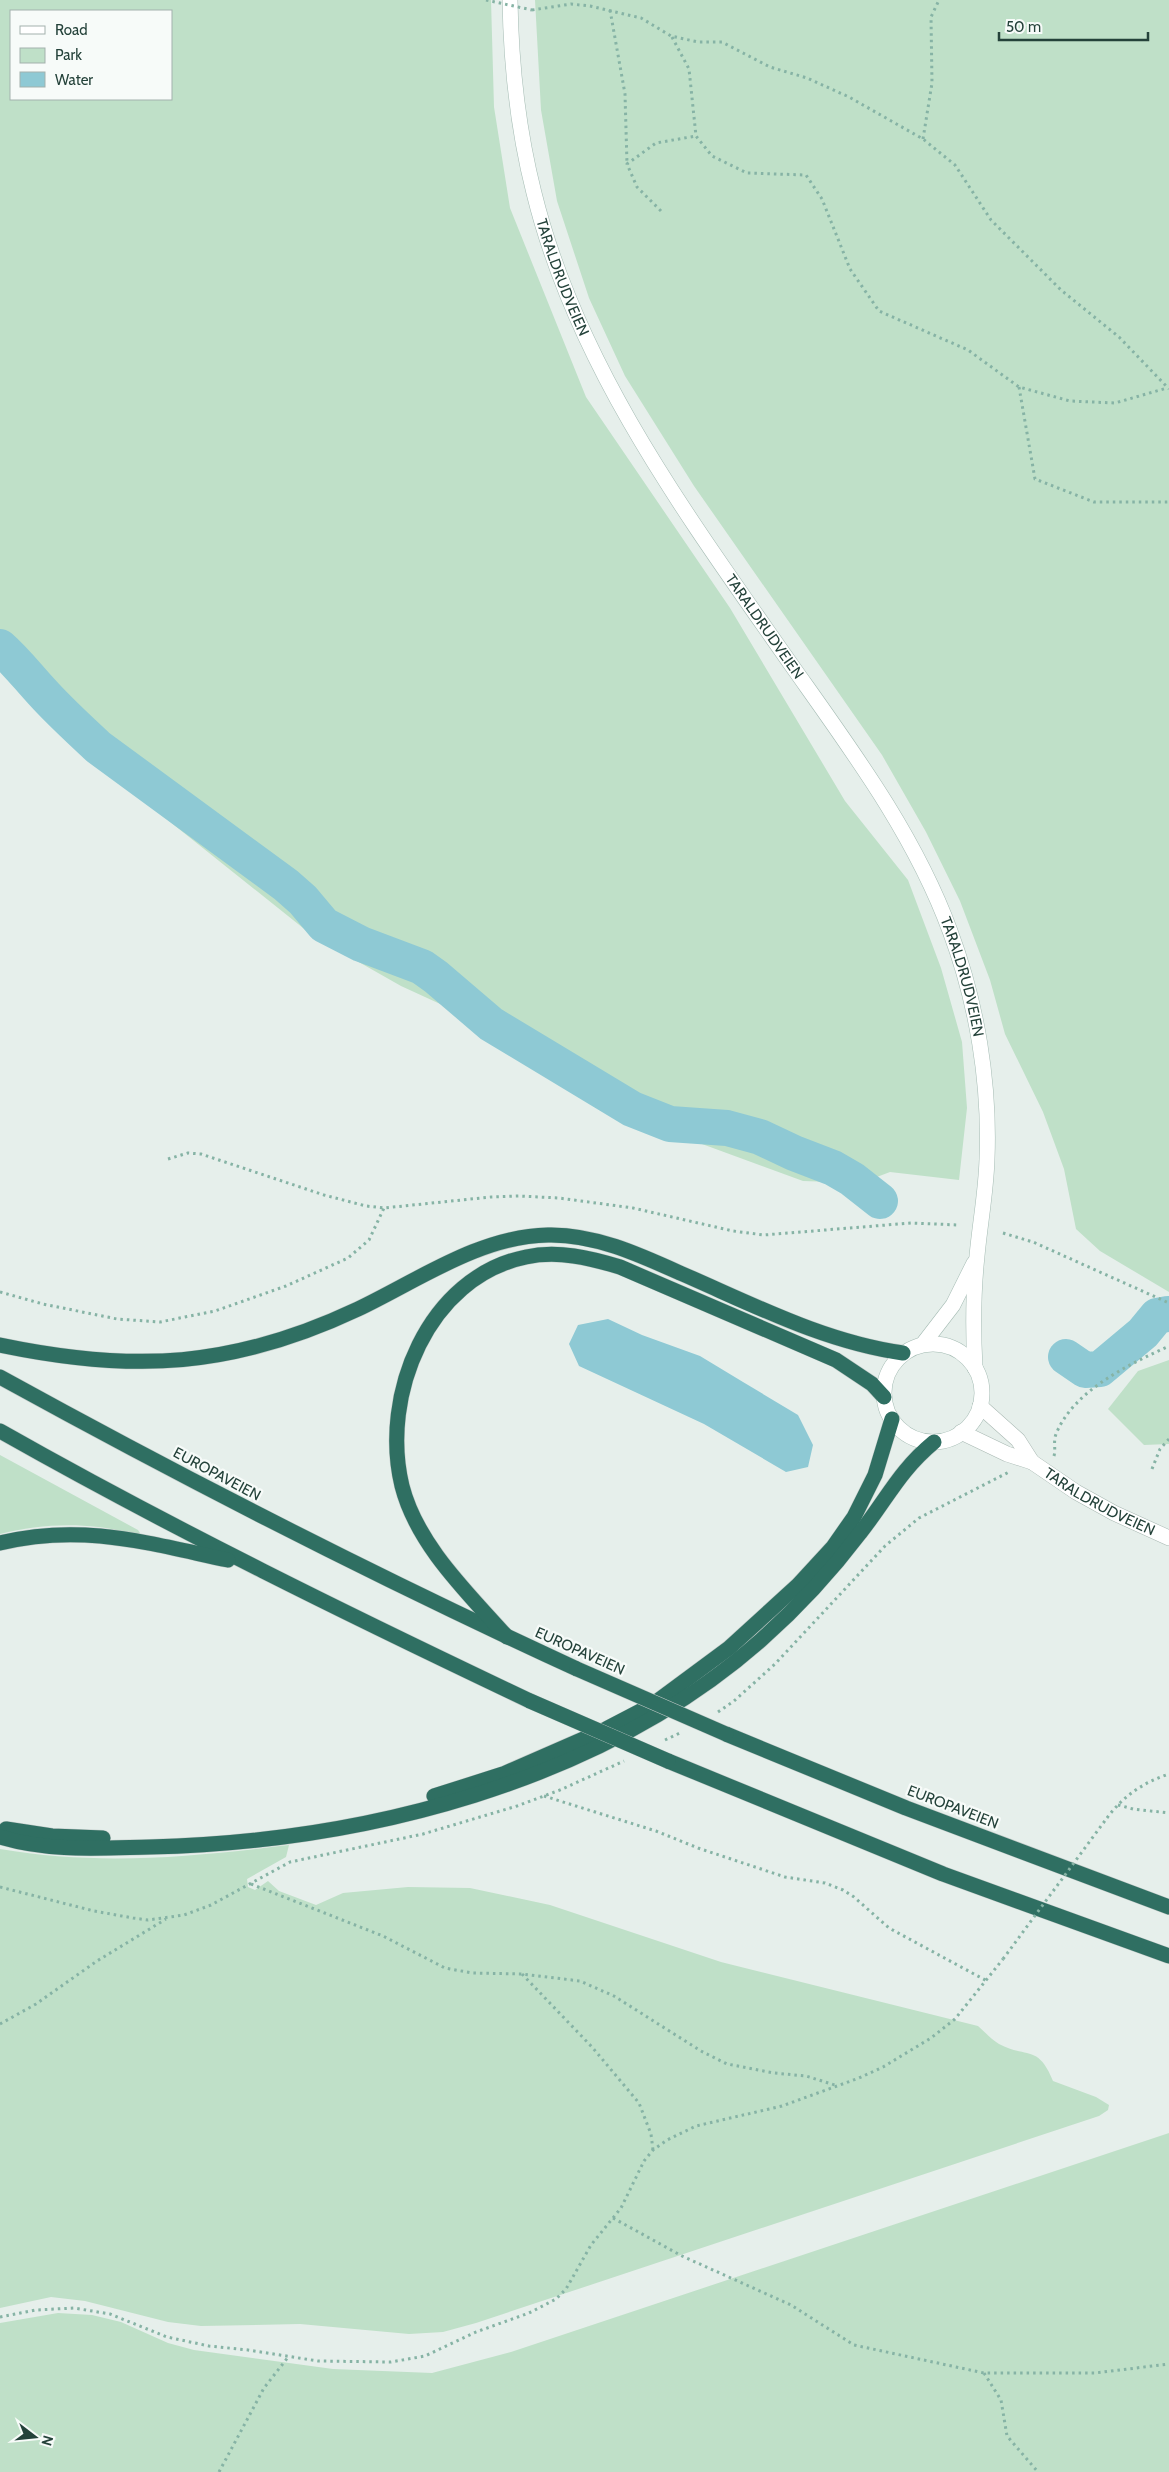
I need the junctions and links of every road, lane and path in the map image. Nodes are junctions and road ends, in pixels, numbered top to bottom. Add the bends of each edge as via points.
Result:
1 (486, 0) edge
2 (510, 0) edge
3 (939, 0) edge
4 (610, 10) junction
5 (671, 36) junction
6 (696, 136) junction
7 (923, 139) junction
8 (627, 164) junction
9 (661, 211) dead end
10 (1019, 387) junction
11 (1168, 389) edge
12 (1169, 502) edge
13 (168, 1159) dead end
14 (384, 1208) junction
15 (958, 1225) dead end
16 (1003, 1233) dead end
17 (977, 1257) junction
18 (0, 1292) edge
19 (1169, 1303) edge
20 (923, 1344) junction
21 (0, 1345) edge
22 (1169, 1346) edge
23 (903, 1353) junction
24 (976, 1368) junction
25 (0, 1377) edge
26 (884, 1397) junction
27 (980, 1406) junction
28 (892, 1420) junction
29 (0, 1431) edge
30 (961, 1432) junction
31 (1169, 1439) edge
32 (934, 1442) junction
33 (1032, 1462) junction
34 (1152, 1469) dead end
35 (947, 1504) dead end
36 (1169, 1538) edge
37 (0, 1543) edge
38 (248, 1564) junction
39 (507, 1637) junction
40 (1169, 1774) edge
41 (1118, 1805) junction
42 (1169, 1813) edge
43 (0, 1827) edge
44 (0, 1837) edge
45 (250, 1884) junction
46 (0, 1887) edge
47 (1169, 1907) edge
48 (167, 1918) junction
49 (1169, 1956) edge
50 (522, 1974) junction
51 (987, 1981) junction
52 (0, 2024) edge
53 (838, 2086) junction
54 (653, 2150) junction
55 (613, 2218) junction
56 (0, 2317) edge
57 (288, 2356) junction
58 (1169, 2364) edge
59 (984, 2373) junction
60 (219, 2472) edge
61 (1038, 2472) edge

1 - 4 path, bridge via 532,10 571,4
2 - 17 main road, TARALDRUDVEIEN via 520,124 534,193 552,255 593,351 627,416 679,502 882,797 932,886 952,935 974,1014 987,1108 987,1161
3 - 7 path via 931,17 932,83
4 - 5 path via 642,18
4 - 8 path via 625,94
5 - 6 path via 689,70
5 - 7 path via 698,42 722,42 770,67 807,78 849,97
6 - 8 path via 656,143
6 - 10 path via 712,156 747,173 806,175 822,199 850,269 879,311 968,350
7 - 11 path via 955,164 991,220 1061,290 1119,337
8 - 9 path via 637,187
10 - 11 path via 1070,401 1115,403
10 - 12 path via 1035,479 1094,502
13 - 14 path via 188,1153 201,1154 324,1195
14 - 15 path via 510,1196 559,1198 633,1208 764,1235 911,1223
14 - 18 path via 369,1240 348,1258 286,1286 215,1311 160,1322 117,1319
16 - 19 path via 1033,1242
17 - 20 main road, TARALDRUDVEIEN via 953,1306
17 - 24 main road, TARALDRUDVEIEN
20 - 23 main road
20 - 24 main road via 953,1348
21 - 23 highway via 69,1358 134,1363 196,1360 308,1331 473,1253 522,1237 548,1235 573,1236 625,1250 834,1338 866,1348
22 - 33 path via 1140,1359 1083,1396 1067,1413 1056,1434 1053,1458
23 - 26 main road via 888,1373
24 - 27 main road via 982,1393
25 - 39 highway, EUROPAVEIEN via 272,1523
26 - 28 main road
26 - 39 highway via 872,1384 836,1360 620,1267 586,1258 545,1254 526,1257 480,1274 444,1306 418,1346 401,1395 397,1422 398,1455 402,1486 427,1539 447,1568
27 - 30 main road via 970,1425
27 - 33 main road, TARALDRUDVEIEN via 1018,1440
28 - 32 main road via 910,1436
28 - 43 highway via 876,1476 854,1517 833,1547 798,1585 729,1648 652,1706 557,1752 503,1774 380,1810 276,1828 215,1835 116,1838 52,1836
29 - 38 highway via 86,1480
30 - 32 main road
30 - 33 main road, TARALDRUDVEIEN
31 - 34 path via 1160,1449
32 - 44 highway via 893,1483 840,1560 761,1640 644,1724 562,1764 463,1799 294,1835 186,1846 79,1849 39,1846
33 - 35 path
33 - 36 main road, TARALDRUDVEIEN via 1076,1492
37 - 38 highway via 49,1534 97,1534
38 - 49 highway, bridge via 530,1701 668,1761 935,1871
39 - 47 highway, EUROPAVEIEN, bridge via 726,1734 906,1808
40 - 41 path via 1150,1781
41 - 42 path
41 - 51 path, bridge
45 - 48 path via 211,1905
45 - 50 path via 383,1936 445,1968 472,1973
45 - 51 path via 290,1862 423,1834 543,1796 656,1831 785,1877 825,1883 843,1890 889,1928
46 - 48 path via 133,1918
48 - 52 path
50 - 53 path via 580,1981 595,1987 728,2064 806,2076
50 - 54 path via 592,2047 639,2103
51 - 53 path via 955,2019 931,2038 883,2067
53 - 54 path via 782,2106 696,2126
54 - 55 path
55 - 57 path via 591,2245 566,2289 556,2300 529,2313 476,2332 425,2356 407,2360 341,2362
55 - 59 path via 682,2256 791,2305 854,2345
56 - 57 path via 54,2309 93,2311 110,2314 186,2343
57 - 60 path via 264,2388
58 - 59 path via 1095,2373
59 - 61 path via 1002,2400 1007,2436

